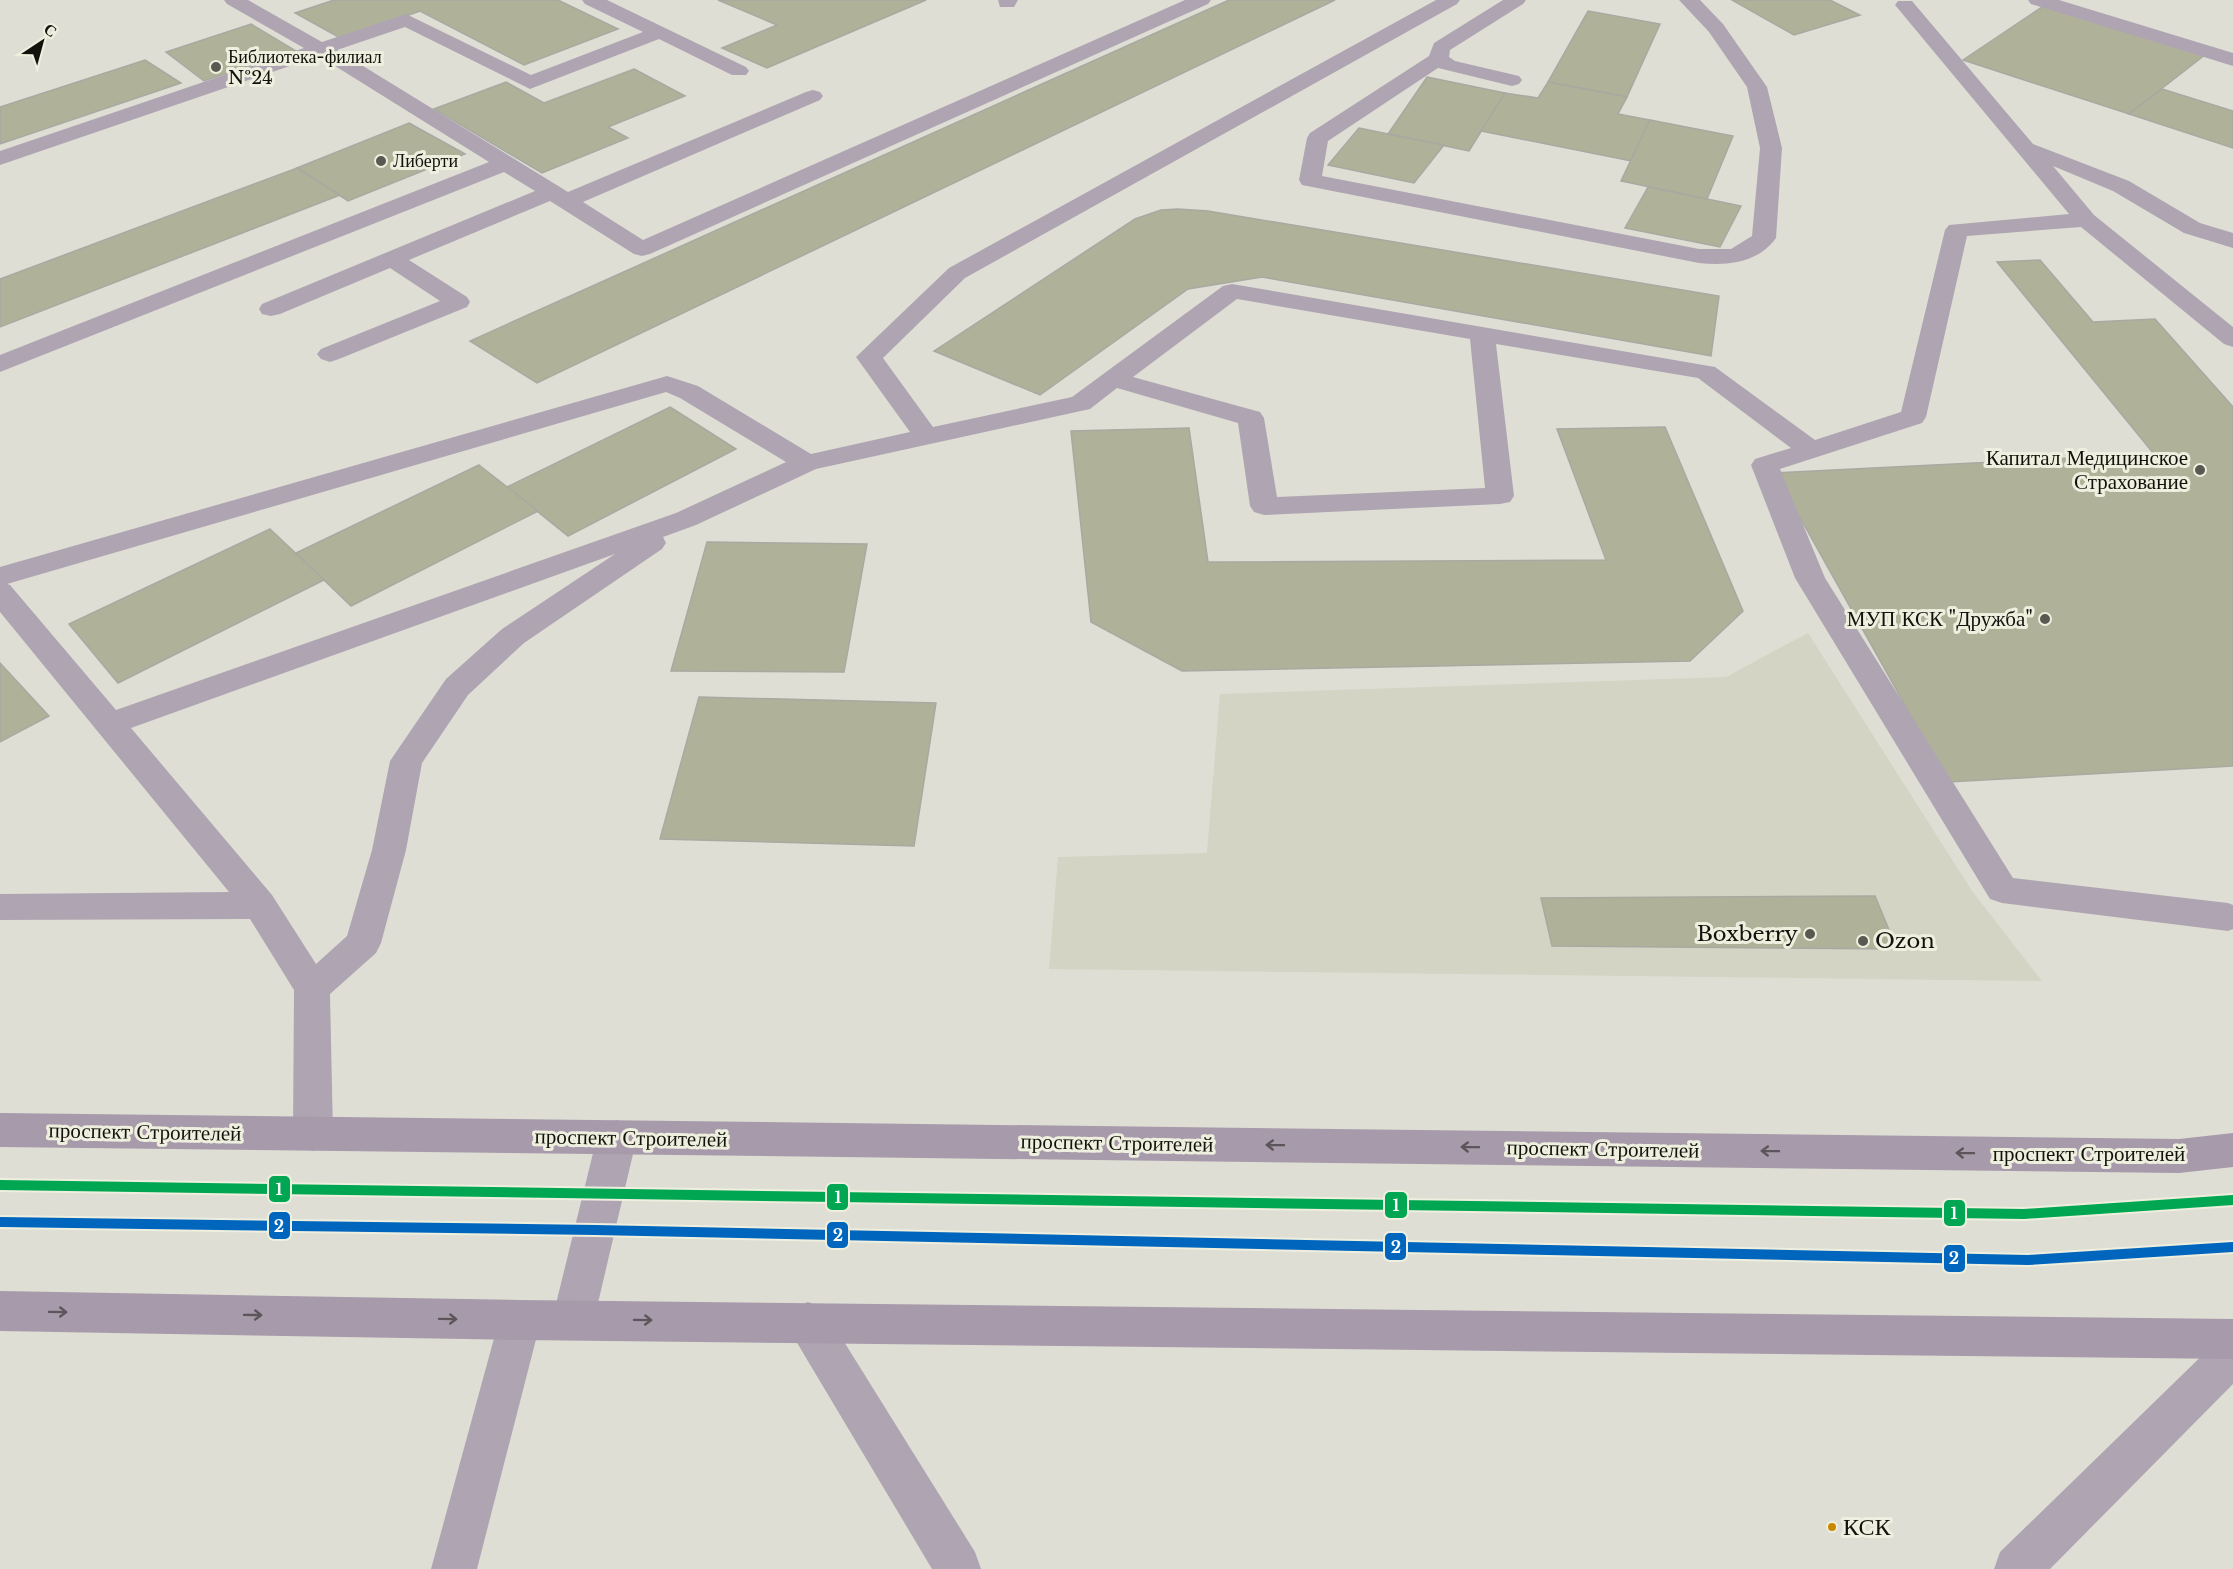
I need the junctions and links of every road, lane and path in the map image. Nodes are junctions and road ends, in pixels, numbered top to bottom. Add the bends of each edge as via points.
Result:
1 (234, 0) edge
2 (592, 0) edge
3 (1201, 0) edge
4 (1450, 0) edge
5 (1516, 0) edge
6 (1689, 0) edge
7 (2038, 0) edge
8 (1905, 2) edge
9 (660, 32) junction
10 (322, 50) junction
11 (1438, 59) junction
12 (2233, 60) edge
13 (739, 71) dead end
14 (1512, 80) dead end
15 (813, 96) dead end
16 (2024, 147) junction
17 (0, 158) edge
18 (507, 163) junction
19 (559, 197) junction
20 (2086, 220) junction
21 (2233, 241) edge
22 (392, 259) junction
23 (271, 309) dead end
24 (1482, 334) junction
25 (2233, 339) edge
26 (330, 354) dead end
27 (0, 364) edge
28 (1112, 379) junction
29 (926, 436) junction
30 (1812, 450) junction
31 (807, 463) junction
32 (686, 519) junction
33 (0, 577) edge
34 (0, 592) edge
35 (109, 724) junction
36 (260, 904) junction
37 (0, 907) edge
38 (2231, 919) edge
39 (312, 989) junction
40 (0, 1130) edge
41 (313, 1134) junction
42 (617, 1137) junction
43 (2233, 1150) edge
44 (0, 1311) edge
45 (520, 1320) junction
46 (573, 1320) junction
47 (808, 1322) junction
48 (2233, 1339) edge
49 (2233, 1354) edge
50 (454, 1569) edge
51 (958, 1569) edge
52 (2017, 1569) edge

1 - 10 street
2 - 9 street
3 - 19 street via 642,249
4 - 29 street via 957,273 869,357
5 - 11 street via 1441,46
6 - 11 street via 1716,28 1757,87 1771,148 1764,238 1749,251 1727,259 1310,180 1318,138
7 - 12 street
8 - 16 street
9 - 10 street via 530,83 406,20
9 - 13 street
10 - 17 street
10 - 18 street
11 - 14 street via 1448,65
15 - 19 street
16 - 20 street
16 - 21 street via 2121,186 2192,228
18 - 19 street
18 - 27 street
19 - 22 street
20 - 25 street
20 - 30 street via 1957,230 1913,417
22 - 23 street
22 - 26 street via 458,302
24 - 28 street via 1232,291
24 - 28 street via 1500,496 1264,506 1251,418
24 - 30 street via 1706,372
28 - 29 street via 1081,402
29 - 31 street
30 - 38 street via 1765,465 1810,578 2002,890
31 - 32 street
31 - 33 street via 689,392 667,384
32 - 35 street
32 - 39 street via 513,636 457,687 406,761 389,850 363,943
34 - 35 street
35 - 36 street
36 - 37 street
36 - 39 street
39 - 41 street
40 - 41 main road, проспект Строителей
41 - 42 main road, проспект Строителей
43 -> 42 main road, проспект Строителей via 2155,1156
42 - 46 street
44 -> 45 main road
45 - 46 main road
45 - 50 street
46 -> 47 main road
47 - 48 main road
47 - 51 street
49 - 52 street

